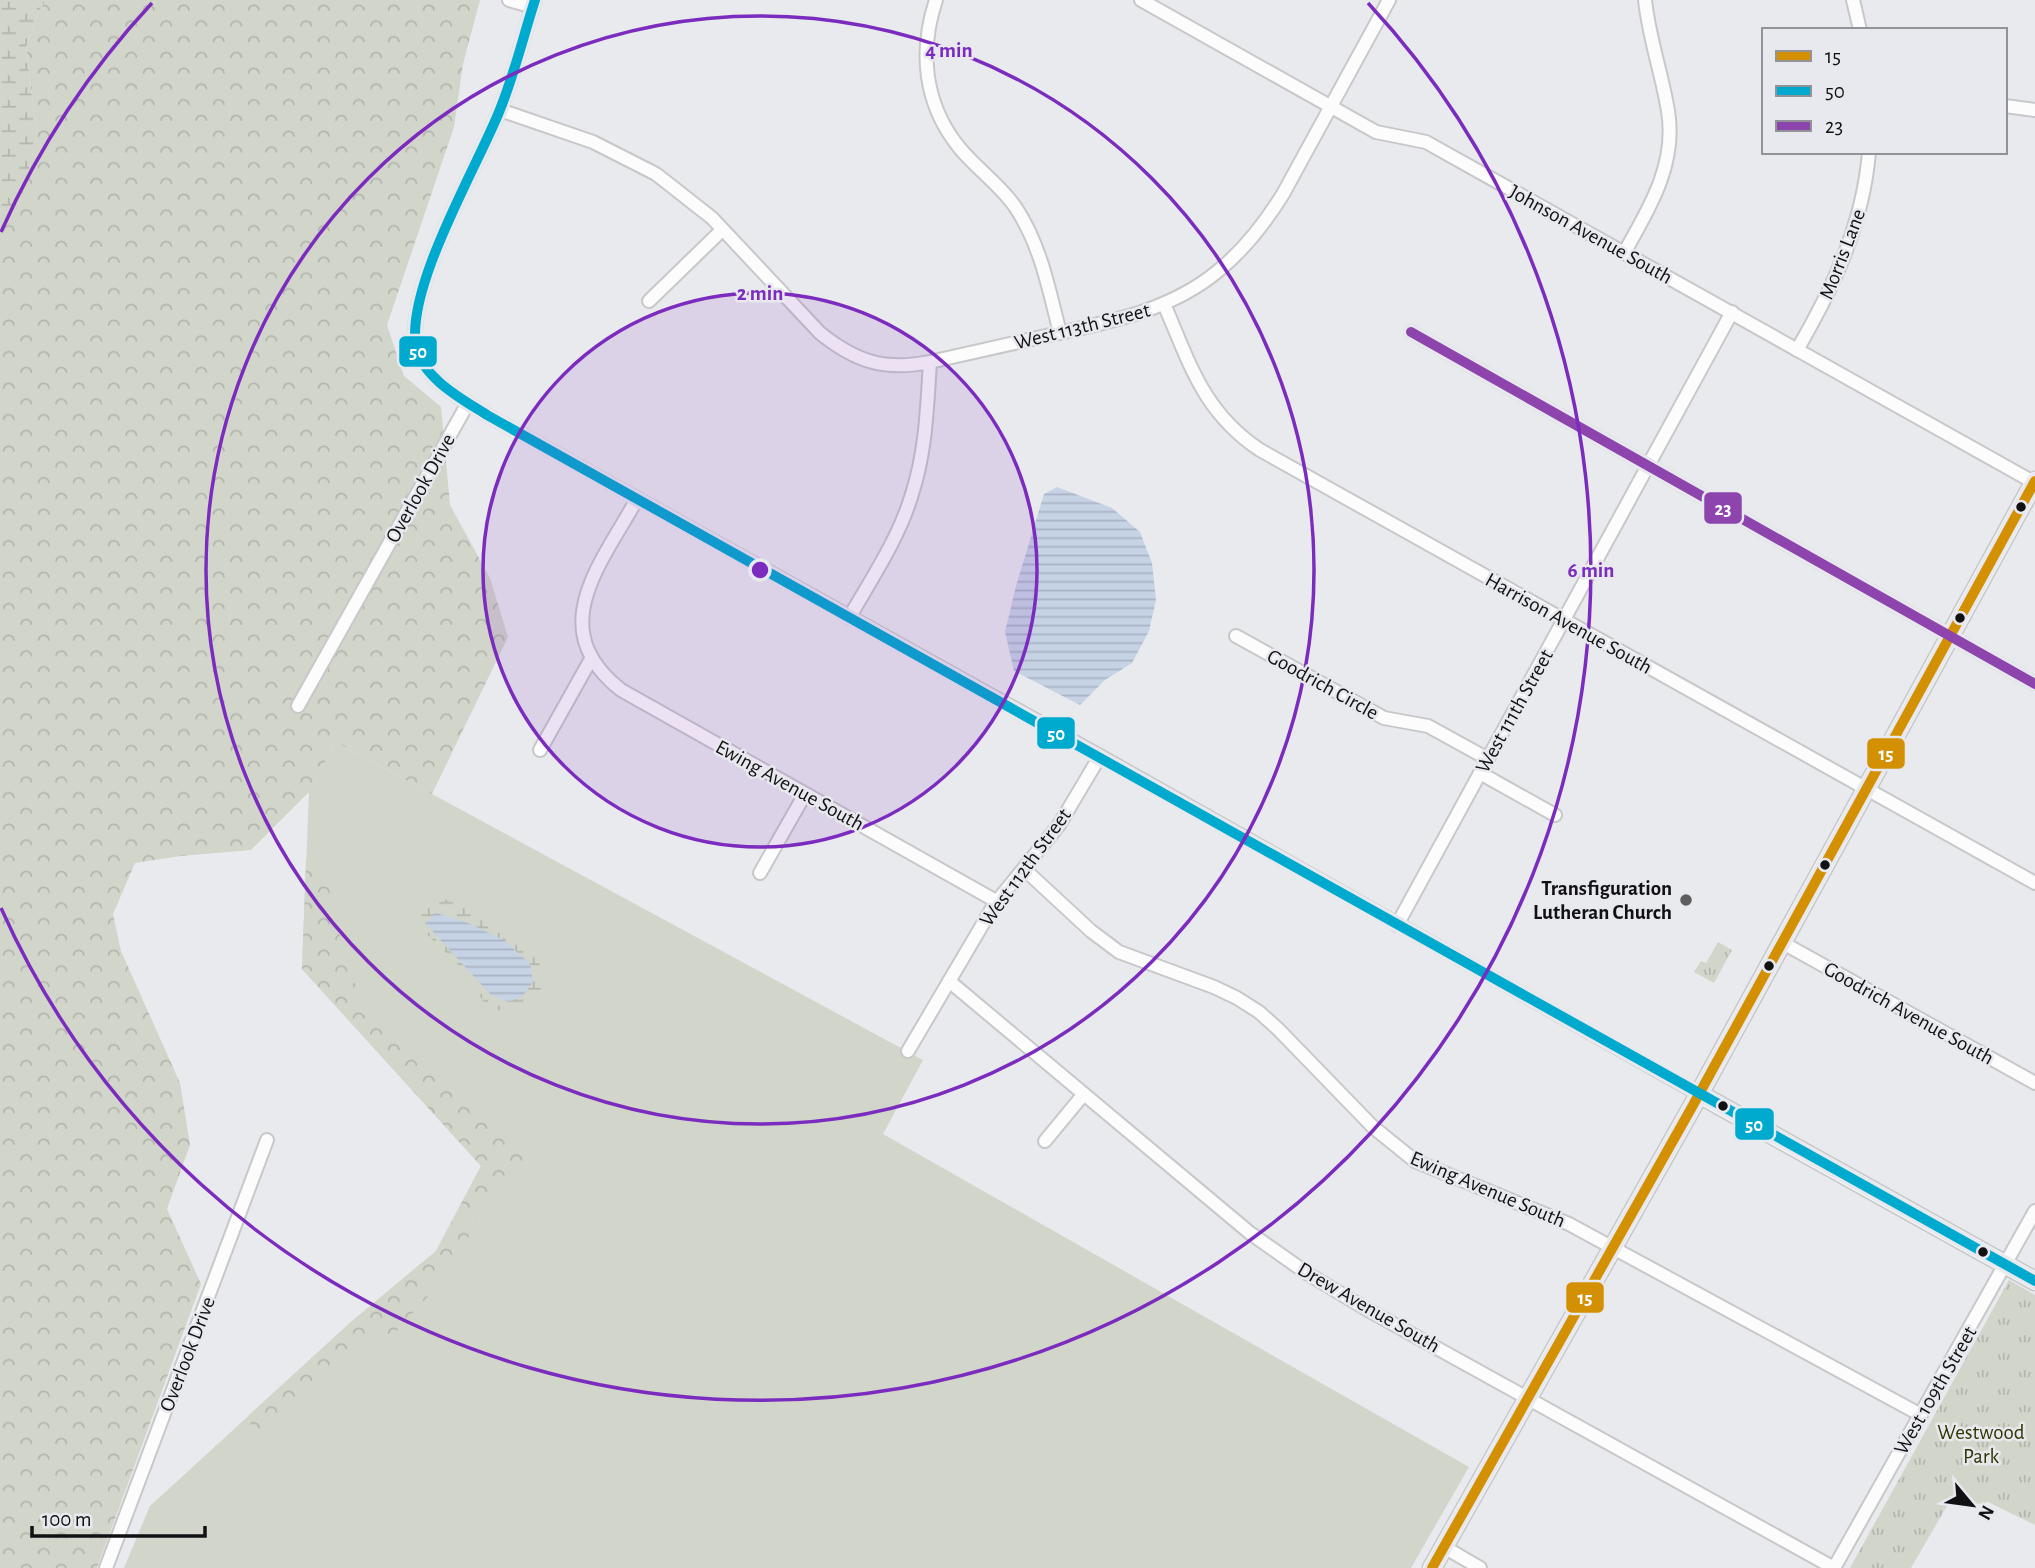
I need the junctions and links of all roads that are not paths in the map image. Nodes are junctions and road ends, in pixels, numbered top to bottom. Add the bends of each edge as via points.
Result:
1 (509, 0) edge
2 (936, 0) edge
3 (1141, 0) edge
4 (1389, 0) edge
5 (1645, 0) edge
6 (1853, 0) edge
7 (534, 4) edge
8 (1860, 28) edge
9 (2007, 106) edge
10 (1331, 107) junction
11 (500, 110) junction
12 (2035, 110) edge
13 (1869, 154) edge
14 (722, 230) junction
15 (1624, 253) junction
16 (649, 301) dead end
17 (1164, 303) junction
18 (1732, 312) junction
19 (1411, 332) dead end
20 (1060, 333) junction
21 (1797, 350) junction
22 (930, 362) junction
23 (468, 403) junction
24 (1648, 466) junction
25 (2035, 482) edge
26 (637, 499) junction
27 (849, 618) junction
28 (1564, 620) junction
29 (1236, 636) dead end
30 (1950, 636) junction
31 (591, 659) junction
32 (2035, 684) edge
33 (298, 706) dead end
34 (540, 750) dead end
35 (1100, 756) junction
36 (1488, 759) junction
37 (1480, 773) junction
38 (1867, 790) junction
39 (805, 794) junction
40 (1556, 814) dead end
41 (1024, 869) junction
42 (760, 873) dead end
43 (2035, 883) edge
44 (996, 901) junction
45 (1397, 925) junction
46 (1783, 943) junction
47 (949, 981) junction
48 (908, 1051) dead end
49 (2035, 1083) edge
50 (1699, 1094) junction
51 (1083, 1096) junction
52 (267, 1140) dead end
53 (1045, 1141) dead end
54 (2035, 1211) edge
55 (1614, 1247) junction
56 (2006, 1265) junction
57 (2035, 1281) edge
58 (1528, 1398) junction
59 (1921, 1415) junction
60 (1444, 1547) junction
61 (106, 1568) edge
62 (1432, 1568) edge
63 (1480, 1568) edge
64 (1834, 1568) edge

1 - 7 street
2 - 20 street via 925,52 934,102 958,146 1016,208 1042,261
3 - 10 street, Johnson Avenue South
4 - 10 street, West 113th Street
5 - 15 street via 1669,114 1669,140 1658,191
6 - 8 street
7 - 11 street
9 - 12 street
10 - 15 street, Johnson Avenue South via 1376,132 1426,142
10 - 17 street, West 113th Street via 1283,194 1243,249 1216,273
11 - 14 street, West 113th Street via 582,137 625,157 685,195
11 - 23 street via 434,257 417,321 416,346 425,366
13 - 21 street, Morris Lane via 1852,237 1837,276
14 - 16 street
14 - 22 street, West 113th Street via 839,348 882,365 907,367
15 - 18 street, Johnson Avenue South
17 - 20 street, West 113th Street
17 - 28 street, Harrison Avenue South via 1208,401 1240,436
18 - 21 street, Johnson Avenue South
18 - 24 street, West 111th Street
19 - 24 street
20 - 22 street, West 113th Street
21 - 25 street, Johnson Avenue South
22 - 27 street via 927,422 912,495 882,562
23 - 26 street
23 - 33 street, Overlook Drive
24 - 28 street, West 111th Street
24 - 30 street
25 - 30 street
26 - 27 street
26 - 31 street via 584,600 584,641
27 - 35 street
28 - 36 street, West 111th Street
28 - 38 street, Harrison Avenue South
29 - 36 street, Goodrich Circle via 1384,718 1428,726
30 - 32 street
30 - 38 street
31 - 34 street
31 - 39 street, Ewing Avenue South via 621,690
35 - 41 street, West 112th Street via 1059,825
35 - 45 street
36 - 37 street, West 111th Street
37 - 40 street
37 - 45 street, West 111th Street
38 - 43 street, Harrison Avenue South
38 - 46 street
39 - 42 street
39 - 44 street, Ewing Avenue South
41 - 44 street, West 112th Street
41 - 55 street, Ewing Avenue South via 1119,952 1214,987 1259,1012 1373,1127 1415,1161
44 - 47 street, West 112th Street
45 - 50 street
46 - 49 street, Goodrich Avenue South
46 - 50 street
47 - 48 street, West 112th Street
47 - 51 street, Drew Avenue South
50 - 55 street
50 - 56 street
51 - 53 street
51 - 58 street, Drew Avenue South via 1250,1233 1308,1274
52 - 61 street, Overlook Drive
54 - 56 street, West 109th Street
55 - 58 street
55 - 59 street, Ewing Avenue South
56 - 57 street
56 - 59 street, West 109th Street
58 - 60 street
58 - 64 street, Drew Avenue South
59 - 64 street, West 109th Street
60 - 62 street
60 - 63 street

